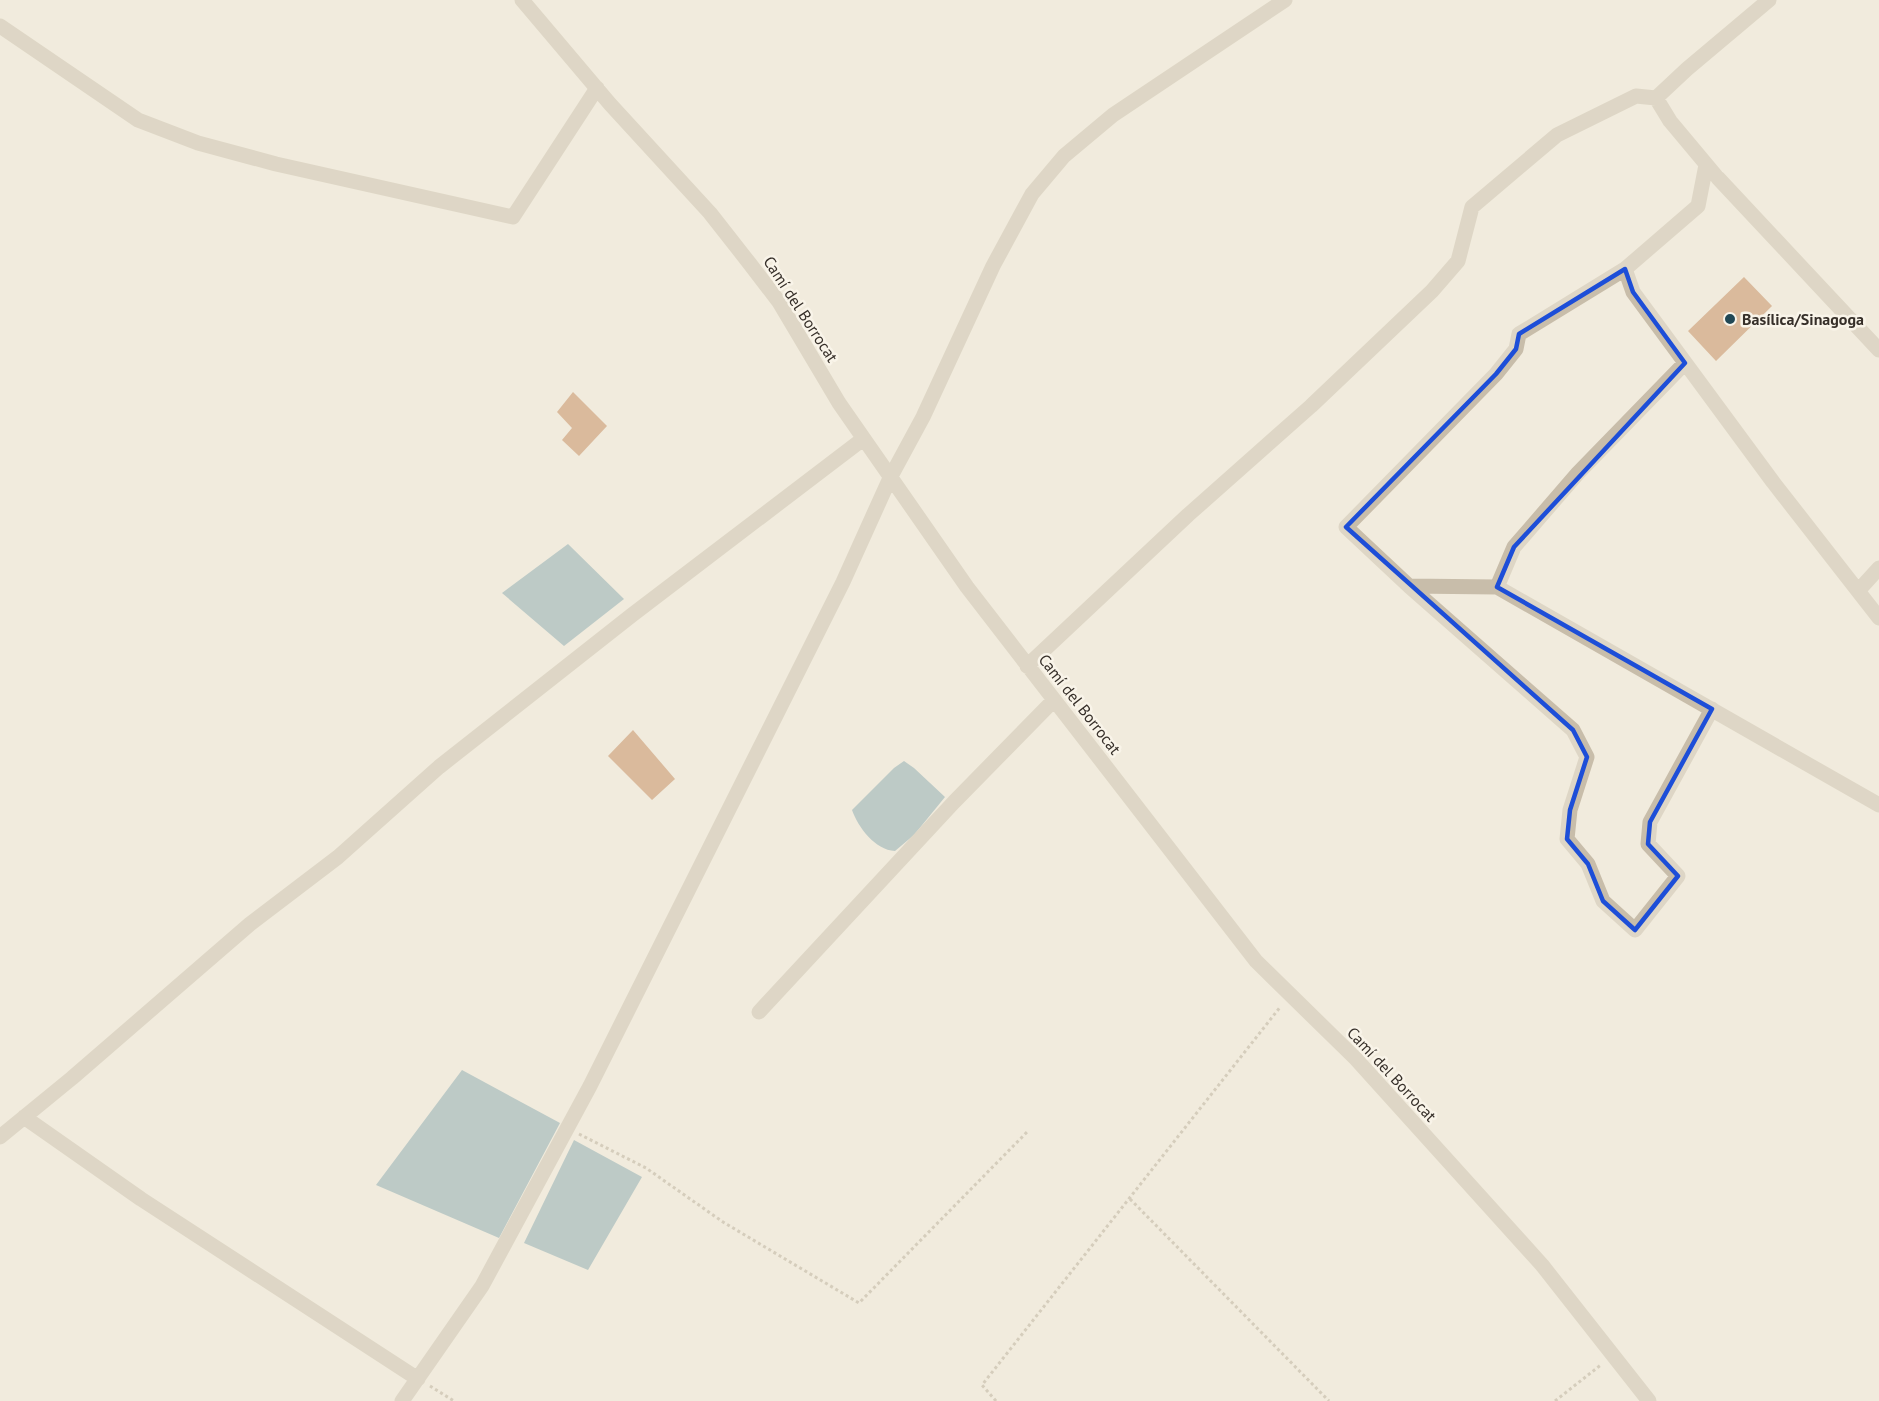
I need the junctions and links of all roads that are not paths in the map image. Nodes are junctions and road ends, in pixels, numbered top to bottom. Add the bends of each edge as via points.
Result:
1 (522, 0) edge
2 (1286, 0) edge
3 (1769, 0) edge
4 (0, 26) edge
5 (597, 88) junction
6 (1656, 98) junction
7 (1713, 173) junction
8 (1625, 268) junction
9 (1879, 350) edge
10 (1685, 363) junction
11 (863, 439) junction
12 (890, 478) junction
13 (1879, 568) edge
14 (1409, 586) junction
15 (1497, 587) junction
16 (1858, 591) junction
17 (1879, 618) edge
18 (1028, 666) junction
19 (1054, 700) junction
20 (1712, 710) junction
21 (1879, 805) edge
22 (759, 1012) dead end
23 (24, 1118) junction
24 (0, 1137) edge
25 (418, 1379) junction
26 (402, 1401) edge
27 (1648, 1401) edge

1 - 5 street, Camí del Borrocat
2 - 12 street via 1113,116 1064,156 1032,194
3 - 6 street
4 - 5 street via 138,120 276,164 513,217
5 - 11 street, Camí del Borrocat via 710,213 779,302
6 - 7 street
6 - 18 street via 1636,96 1557,135 1472,207 1458,261 1432,291
7 - 8 street via 1698,206
7 - 9 street
8 - 10 street via 1633,292
8 - 14 street via 1520,334 1516,350 1496,374 1346,527
10 - 15 street via 1578,472 1514,547
10 - 16 street
11 - 12 street, Camí del Borrocat
11 - 23 street via 439,767 338,857 250,924
12 - 18 street, Camí del Borrocat
12 - 25 street via 843,582 567,1128 482,1286
13 - 16 street
14 - 15 street
14 - 20 street via 1573,729 1587,757 1570,810 1567,840 1588,864 1603,901 1635,930 1678,876 1648,844 1650,822
15 - 20 street
16 - 17 street
18 - 19 street, Camí del Borrocat
19 - 22 street
19 - 27 street, Camí del Borrocat via 1256,961 1356,1059 1542,1264
20 - 21 street
23 - 24 street
23 - 25 street
25 - 26 street

